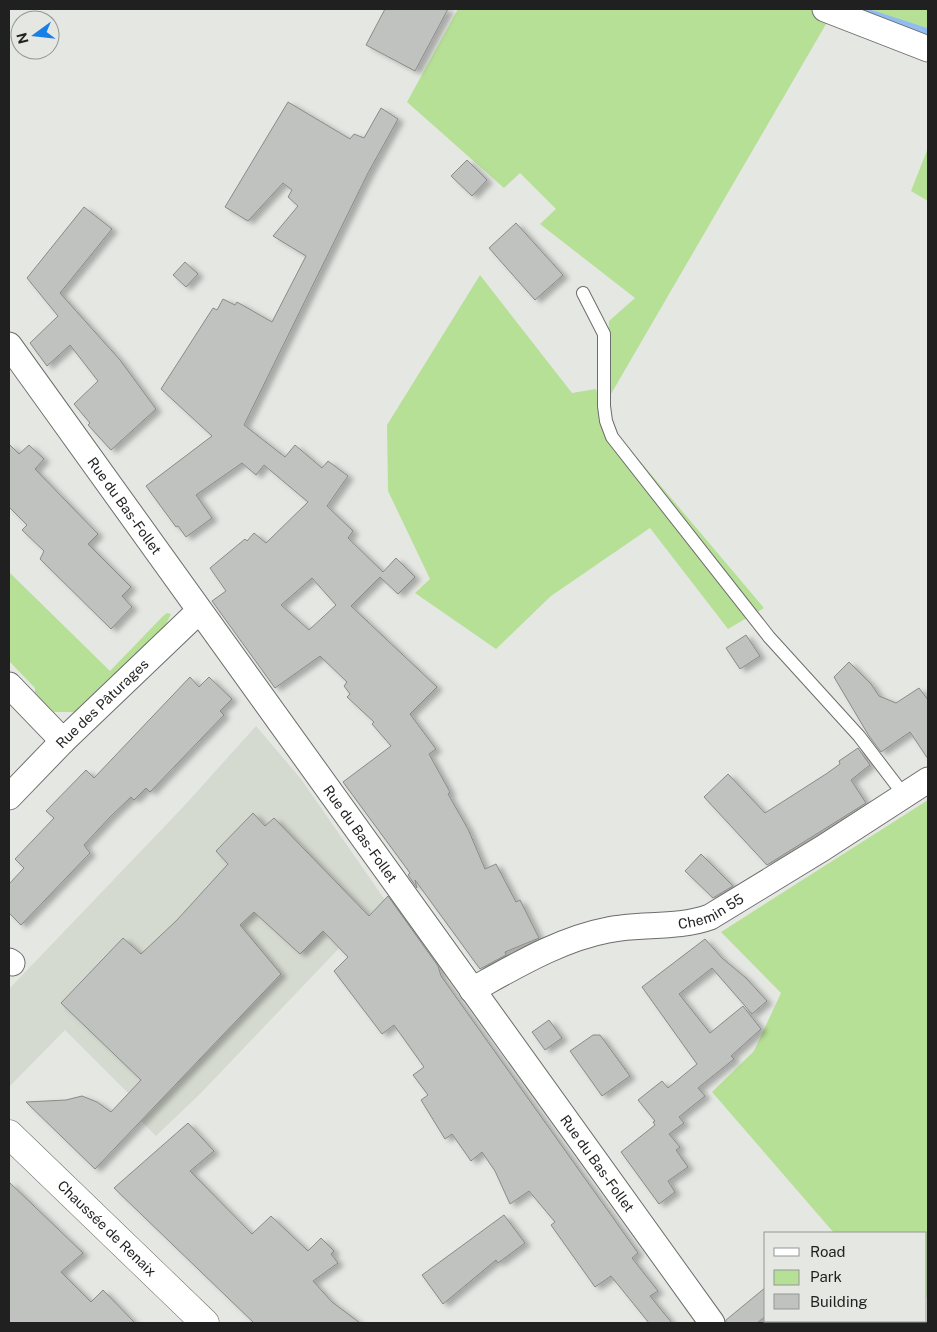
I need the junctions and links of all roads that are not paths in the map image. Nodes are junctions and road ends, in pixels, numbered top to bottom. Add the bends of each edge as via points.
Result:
1 (825, 9) edge
2 (928, 49) edge
3 (583, 293) dead end
4 (9, 345) edge
5 (199, 611) junction
6 (9, 685) edge
7 (63, 741) junction
8 (928, 780) edge
9 (904, 795) junction
10 (9, 797) edge
11 (472, 990) junction
12 (9, 1134) edge
13 (205, 1323) edge
14 (712, 1323) edge

1 - 2 street
3 - 9 lane via 604,334 604,406 612,437 770,637 859,736
4 - 5 street, Rue du Bas-Follet
5 - 7 street, Rue des Pâturages
5 - 11 street, Rue du Bas-Follet
6 - 7 street
7 - 10 street, Rue des Pâturages
8 - 9 street, Chemin 55
9 - 11 street, Chemin 55 via 815,854 710,917 695,922 610,929 589,934 526,961
11 - 14 street, Rue du Bas-Follet
12 - 13 main road, Chaussée de Renaix

